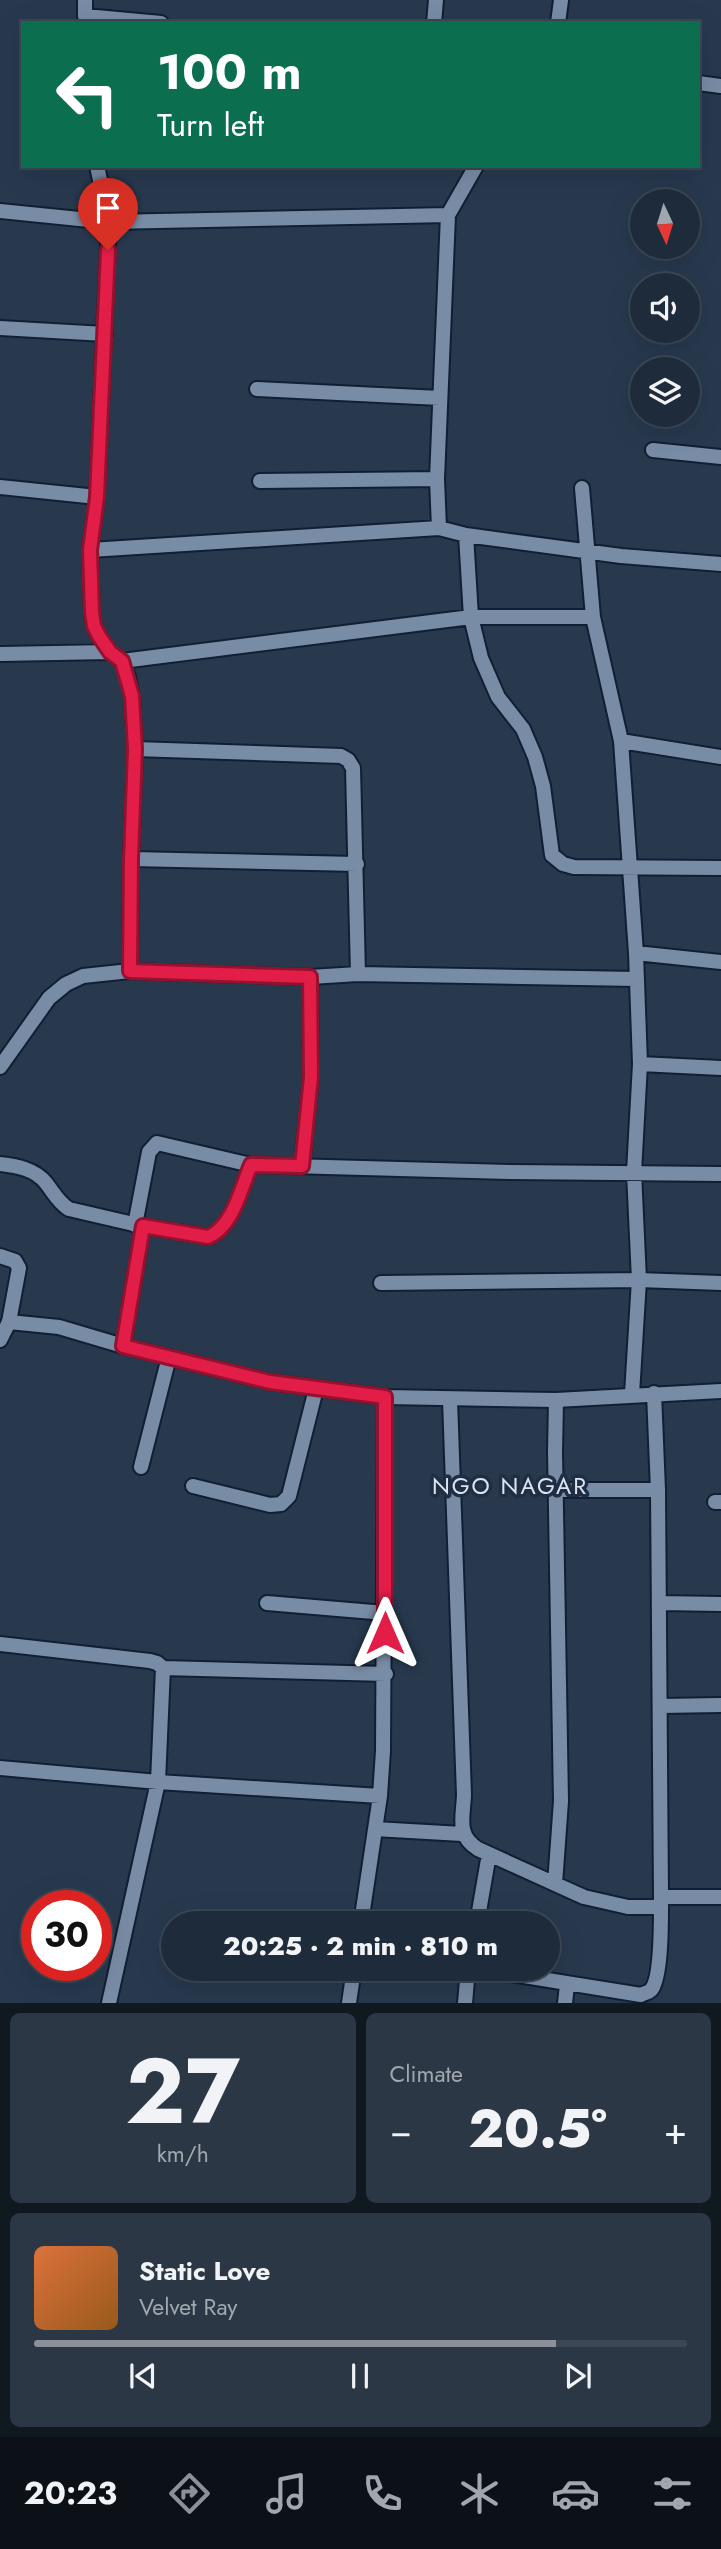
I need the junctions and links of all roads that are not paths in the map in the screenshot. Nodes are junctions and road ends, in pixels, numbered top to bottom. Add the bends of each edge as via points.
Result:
1 (85, 0) edge
2 (436, 0) edge
3 (561, 0) edge
4 (85, 19) edge
5 (123, 21) edge
6 (434, 21) edge
7 (558, 21) edge
8 (700, 83) edge
9 (721, 86) edge
10 (97, 168) edge
11 (476, 168) edge
12 (0, 211) edge
13 (447, 215) junction
14 (109, 222) junction
15 (0, 328) edge
16 (105, 334) junction
17 (257, 389) dead end
18 (440, 398) junction
19 (653, 450) dead end
20 (721, 457) edge
21 (437, 478) junction
22 (260, 481) dead end
23 (0, 487) edge
24 (582, 488) dead end
25 (97, 497) junction
26 (439, 528) junction
27 (466, 535) junction
28 (90, 550) junction
29 (586, 552) junction
30 (721, 564) edge
31 (471, 617) junction
32 (593, 617) junction
33 (110, 652) junction
34 (0, 654) edge
35 (122, 661) junction
36 (621, 741) junction
37 (135, 749) junction
38 (721, 757) edge
39 (131, 859) junction
40 (357, 864) junction
41 (721, 868) edge
42 (631, 869) junction
43 (636, 953) junction
44 (721, 962) edge
45 (130, 971) junction
46 (358, 974) junction
47 (310, 977) junction
48 (637, 979) junction
49 (640, 1064) junction
50 (0, 1067) edge
51 (721, 1068) edge
52 (0, 1164) edge
53 (251, 1165) junction
54 (302, 1166) junction
55 (634, 1172) junction
56 (721, 1174) edge
57 (139, 1225) junction
58 (0, 1256) edge
59 (639, 1280) junction
60 (381, 1283) dead end
61 (721, 1283) edge
62 (9, 1322) junction
63 (0, 1340) edge
64 (123, 1346) junction
65 (169, 1357) junction
66 (316, 1389) junction
67 (721, 1391) edge
68 (653, 1393) junction
69 (632, 1394) junction
70 (385, 1397) junction
71 (450, 1400) junction
72 (556, 1400) junction
73 (141, 1467) dead end
74 (193, 1486) dead end
75 (555, 1490) junction
76 (658, 1490) junction
77 (267, 1603) dead end
78 (659, 1603) junction
79 (721, 1604) edge
80 (385, 1613) junction
81 (0, 1644) edge
82 (163, 1668) junction
83 (386, 1674) junction
84 (721, 1705) edge
85 (660, 1706) junction
86 (0, 1768) edge
87 (158, 1782) junction
88 (380, 1796) junction
89 (375, 1829) junction
90 (463, 1834) junction
91 (489, 1854) junction
92 (555, 1884) junction
93 (721, 1897) edge
94 (661, 1902) junction
95 (362, 1911) edge
96 (479, 1911) edge
97 (352, 1981) edge
98 (467, 1981) edge
99 (545, 1981) edge
100 (567, 1985) junction
101 (109, 2003) edge
102 (349, 2003) edge
103 (465, 2003) edge
104 (565, 2003) edge

1 - 4 street
2 - 6 street
3 - 7 street
4 - 5 street
8 - 9 street
10 - 14 street
11 - 13 street
12 - 14 street
13 - 14 street
13 - 18 street
14 - 16 street
15 - 16 street
16 - 25 street
17 - 18 street
18 - 21 street
19 - 20 street
21 - 22 street
21 - 26 street
23 - 25 street
24 - 29 street
25 - 28 street
26 - 27 street
26 - 28 street
27 - 29 street
27 - 31 street
28 - 33 street via 94,626
29 - 30 street
29 - 32 street
31 - 32 street
31 - 35 street
31 - 42 street via 481,658 498,696 523,729 535,757 552,855 574,867
32 - 36 street
33 - 34 street
33 - 35 street
35 - 37 street via 132,696
36 - 38 street
36 - 42 street
37 - 39 street
37 - 40 street via 341,755 353,768
39 - 40 street
39 - 45 street
40 - 46 street
41 - 42 street
42 - 43 street
43 - 44 street
43 - 48 street
45 - 47 street
45 - 50 street via 83,976 66,984 49,998
46 - 47 street
46 - 48 street
47 - 54 street via 311,1077
48 - 49 street
49 - 51 street
49 - 55 street
52 - 57 street via 34,1172 69,1209
53 - 54 street
53 - 57 street via 218,1233 208,1237
53 - 57 street via 157,1143 149,1152
54 - 55 street
55 - 56 street
55 - 59 street
57 - 64 street
58 - 62 street via 15,1261 19,1268
59 - 60 street
59 - 61 street
59 - 69 street
62 - 63 street
62 - 64 street via 59,1326
64 - 65 street
65 - 66 street
65 - 73 street
66 - 70 street
66 - 74 street via 289,1496 281,1504 270,1506
67 - 68 street
68 - 69 street
68 - 76 street
69 - 72 street
70 - 71 street
70 - 80 street
71 - 72 street
71 - 90 street
72 - 75 street
75 - 76 street
75 - 92 street via 561,1801
76 - 78 street
77 - 80 street
78 - 79 street
78 - 85 street
80 - 83 street
81 - 82 street via 150,1661
82 - 83 street
82 - 87 street
83 - 88 street
84 - 85 street
85 - 94 street
86 - 87 street
87 - 88 street
87 - 101 street
88 - 89 street
89 - 90 street
89 - 95 street
90 - 91 street via 468,1843
91 - 92 street
91 - 96 street
92 - 94 street via 628,1907
93 - 94 street
94 - 100 street via 656,1979 650,1990 641,1995
97 - 102 street
98 - 103 street
99 - 100 street
100 - 104 street

